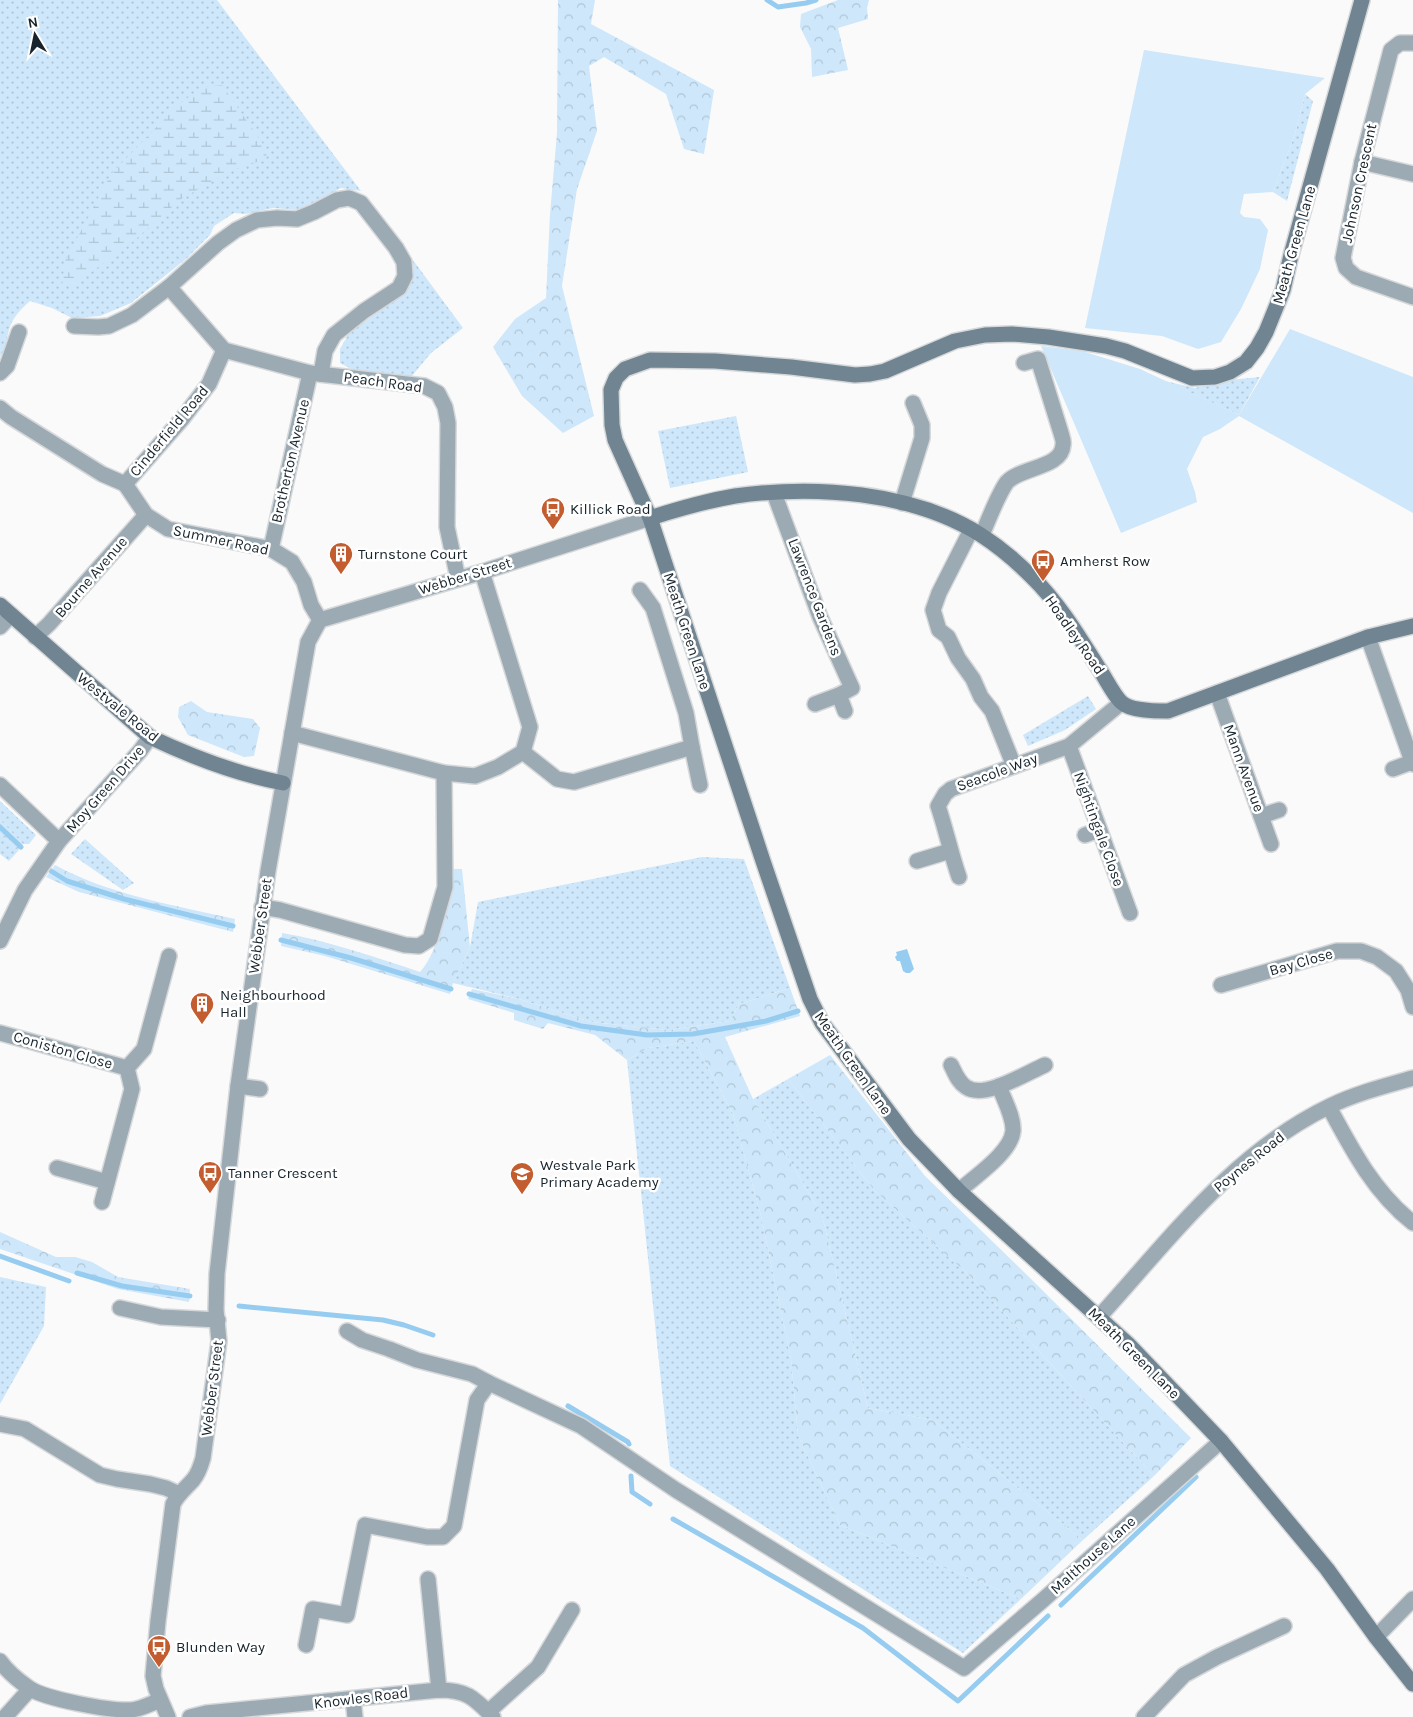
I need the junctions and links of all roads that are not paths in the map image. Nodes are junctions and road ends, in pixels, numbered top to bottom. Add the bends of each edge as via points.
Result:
1 (1362, 0) edge
2 (1413, 43) edge
3 (1362, 162) junction
4 (1413, 174) edge
5 (170, 287) junction
6 (1413, 298) edge
7 (74, 326) dead end
8 (19, 332) dead end
9 (224, 350) junction
10 (1024, 363) dead end
11 (0, 373) edge
12 (316, 373) junction
13 (913, 403) dead end
14 (0, 408) edge
15 (124, 484) junction
16 (774, 493) junction
17 (902, 503) junction
18 (146, 515) junction
19 (650, 518) junction
20 (976, 532) junction
21 (271, 549) junction
22 (482, 572) junction
23 (458, 579) junction
24 (640, 590) dead end
25 (5, 610) edge
26 (320, 620) junction
27 (1413, 626) edge
28 (0, 627) edge
29 (35, 637) junction
30 (1368, 637) junction
31 (1217, 693) junction
32 (839, 695) junction
33 (1121, 703) junction
34 (815, 704) dead end
35 (845, 711) dead end
36 (292, 733) junction
37 (150, 737) junction
38 (1069, 746) junction
39 (692, 747) junction
40 (523, 752) junction
41 (1413, 763) edge
42 (1014, 766) junction
43 (1393, 769) dead end
44 (444, 773) junction
45 (283, 783) junction
46 (0, 785) edge
47 (700, 785) dead end
48 (1279, 810) dead end
49 (1261, 816) junction
50 (59, 841) junction
51 (1271, 844) dead end
52 (950, 851) junction
53 (917, 861) dead end
54 (959, 877) dead end
55 (262, 907) junction
56 (1130, 913) dead end
57 (0, 941) edge
58 (169, 956) dead end
59 (1221, 985) dead end
60 (1413, 1007) edge
61 (0, 1033) edge
62 (1045, 1064) dead end
63 (951, 1065) dead end
64 (127, 1068) junction
65 (1413, 1078) edge
66 (238, 1086) junction
67 (999, 1086) junction
68 (260, 1089) dead end
69 (1329, 1106) junction
70 (57, 1168) dead end
71 (107, 1182) junction
72 (958, 1191) junction
73 (102, 1202) dead end
74 (1413, 1223) edge
75 (120, 1308) dead end
76 (1099, 1317) junction
77 (218, 1320) junction
78 (347, 1331) dead end
79 (489, 1383) junction
80 (0, 1424) edge
81 (1221, 1441) junction
82 (179, 1494) junction
83 (428, 1579) dead end
84 (1413, 1599) edge
85 (572, 1610) dead end
86 (1284, 1626) dead end
87 (1376, 1637) junction
88 (306, 1645) dead end
89 (0, 1662) edge
90 (1413, 1684) edge
91 (30, 1689) junction
92 (439, 1690) junction
93 (353, 1699) junction
94 (160, 1700) junction
95 (491, 1714) edge
96 (5, 1717) edge
97 (168, 1717) edge
98 (190, 1717) edge
99 (355, 1717) edge
100 (1144, 1717) edge

1 - 19 street, Meath Green Lane via 1283,290 1266,332 1246,362 1215,377 1192,378 1106,346 1012,334 955,341 885,371 870,374 715,361 650,360 625,369 616,378 610,406 615,440
2 - 3 street, Johnson Crescent via 1400,43 1391,50
3 - 4 street
3 - 6 street, Johnson Crescent via 1344,258 1346,268 1356,277
5 - 7 street, Brotherton Avenue via 132,315 109,326
5 - 9 street
5 - 12 street, Brotherton Avenue via 218,242 256,220 297,219 337,200 349,198 361,203 396,248 404,262 405,276 399,288 334,335
8 - 11 street via 7,366
9 - 12 street, Peach Road
9 - 15 street, Cinderfield Road via 209,384
10 - 20 street via 1038,359 1064,445 1054,461 1013,477
12 - 21 street, Brotherton Avenue
12 - 23 street, Peach Road via 424,386 438,393 448,423 446,527
13 - 17 street via 922,426 922,438
14 - 15 street via 102,474
15 - 18 street
16 - 17 street, Hoadley Road via 859,494
16 - 19 street, Hoadley Road via 734,496
16 - 32 street, Lawrence Gardens via 820,617 852,688
17 - 20 street, Hoadley Road via 939,514
18 - 21 street, Summer Road via 168,529
18 - 29 street, Bourne Avenue
19 - 22 street, Webber Street
19 - 72 street, Meath Green Lane via 810,999 822,1023 908,1139
20 - 33 street, Hoadley Road via 1031,576 1067,618
20 - 42 street via 939,593 933,610 939,630 948,637 992,711
21 - 26 street, Summer Road via 292,562
22 - 23 street, Webber Street
22 - 40 street via 530,727
23 - 26 street, Webber Street
24 - 39 street via 653,608 686,713
25 - 28 street
25 - 29 street, Westvale Road
26 - 36 street, Webber Street via 308,642
27 - 30 street
29 - 37 street, Westvale Road
30 - 31 street
30 - 41 street
31 - 33 street via 1168,712 1145,711
31 - 49 street, Mann Avenue
32 - 34 street
32 - 35 street
33 - 38 street, Seacole Way
36 - 44 street
36 - 45 street, Webber Street
37 - 45 street, Westvale Road via 221,766
37 - 50 street, Moy Green Drive
38 - 42 street, Seacole Way
38 - 56 street, Nightingale Close via 1092,832
39 - 40 street via 574,782 557,779
39 - 47 street
40 - 44 street via 498,768 475,776
41 - 43 street
42 - 52 street, Seacole Way via 945,794 938,806
44 - 55 street via 445,887 430,939 419,946 405,946
45 - 55 street, Webber Street
46 - 50 street, Moy Green Drive
48 - 49 street
49 - 51 street, Mann Avenue
50 - 57 street, Moy Green Drive via 24,890
52 - 53 street
52 - 54 street, Seacole Way
55 - 66 street, Webber Street
58 - 64 street, Coniston Close via 144,1049
59 - 60 street, Bay Close via 1337,951 1361,951 1377,957 1396,971 1408,990
61 - 64 street, Coniston Close
62 - 67 street
63 - 67 street via 961,1083 974,1092
64 - 71 street, Coniston Close via 132,1089
65 - 69 street, Poynes Road
66 - 68 street
66 - 77 street, Webber Street via 217,1274
67 - 72 street via 1011,1118 1010,1142
69 - 74 street via 1363,1168 1398,1211
69 - 76 street, Poynes Road via 1264,1146 1236,1169
70 - 71 street
71 - 73 street, Coniston Close
72 - 76 street, Meath Green Lane
75 - 77 street via 161,1317
76 - 81 street, Meath Green Lane
77 - 82 street, Webber Street via 217,1355 203,1458 194,1479
78 - 79 street via 362,1340 417,1360 472,1374
79 - 81 street, Malthouse Lane via 581,1426 676,1490 964,1668
79 - 88 street via 477,1400 454,1526 443,1536 427,1537 365,1525 347,1615 313,1609
80 - 82 street via 25,1429 100,1475 150,1484
81 - 87 street, Meath Green Lane via 1327,1570
82 - 94 street, Webber Street via 174,1504 154,1656 153,1676
83 - 92 street
84 - 87 street
85 - 95 street via 538,1667
86 - 100 street via 1184,1675
87 - 90 street, Meath Green Lane
89 - 91 street
91 - 94 street via 51,1697 104,1708 129,1710
91 - 96 street
92 - 93 street, Knowles Road
92 - 95 street, Knowles Road via 455,1690 473,1697
93 - 98 street, Knowles Road
93 - 99 street
94 - 97 street, Webber Street

